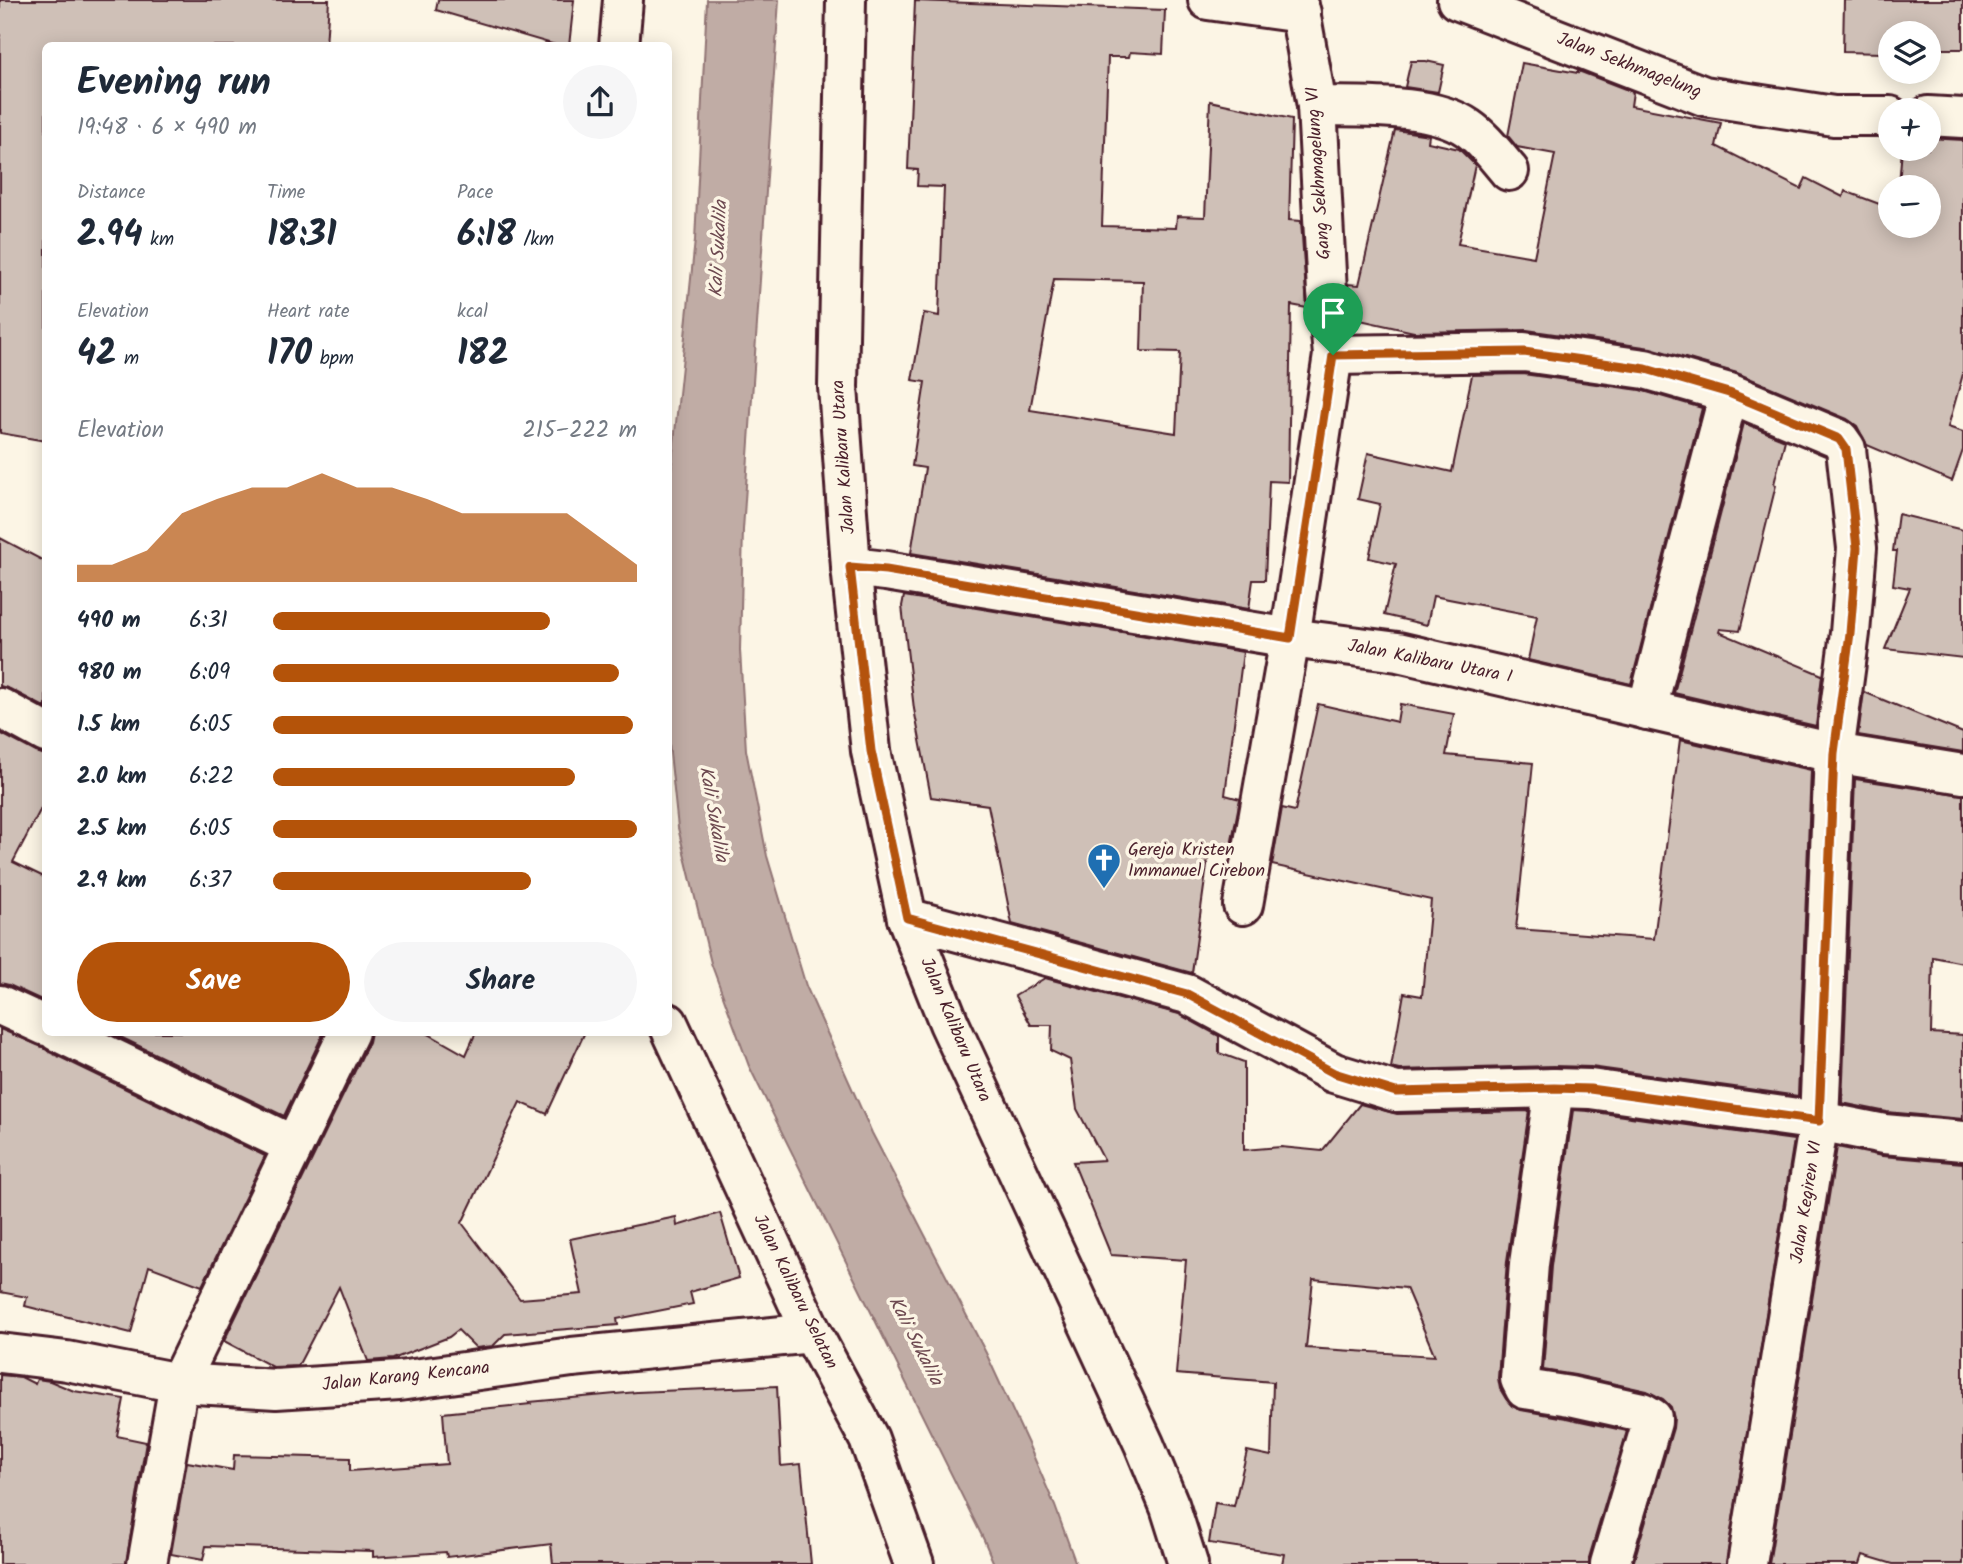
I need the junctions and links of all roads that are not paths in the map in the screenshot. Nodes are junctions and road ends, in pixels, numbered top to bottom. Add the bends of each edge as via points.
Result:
1 (623, 0) edge
2 (846, 0) edge
3 (1208, 0) edge
4 (1457, 0) edge
5 (1300, 7) edge
6 (619, 42) edge
7 (1317, 106) junction
8 (1878, 116) edge
9 (1941, 117) edge
10 (1963, 118) edge
11 (1509, 172) dead end
12 (1333, 355) junction
13 (1729, 393) junction
14 (850, 567) junction
15 (1290, 638) junction
16 (0, 708) edge
17 (1647, 710) junction
18 (42, 731) edge
19 (1834, 753) junction
20 (1963, 774) edge
21 (1243, 905) dead end
22 (907, 918) junction
23 (0, 1005) edge
24 (42, 1025) edge
25 (672, 1032) edge
26 (66, 1036) edge
27 (347, 1036) edge
28 (1554, 1088) junction
29 (1819, 1121) junction
30 (1963, 1141) edge
31 (293, 1145) junction
32 (812, 1333) junction
33 (0, 1353) edge
34 (179, 1383) junction
35 (147, 1564) edge
36 (914, 1564) edge
37 (1188, 1564) edge
38 (1610, 1564) edge
39 (1748, 1564) edge

1 - 6 street
2 - 14 street, Jalan Kalibaru Utara via 838,387
3 - 5 street
4 - 8 street, Jalan Sekhmagelung via 1704,96 1834,116
5 - 7 street, Gang Sekhmagelung VI
7 - 11 street via 1413,109 1465,125
7 - 12 street, Gang Sekhmagelung VI
9 - 10 street
12 - 13 street, Jalan Kegiren VI via 1524,352 1646,369
12 - 15 street, Gang Sekhmagelung VI
13 - 17 street
13 - 19 street, Jalan Kegiren VI via 1839,439 1846,449 1857,548
14 - 15 street, Jalan Kalibaru Utara I
14 - 22 street, Jalan Kalibaru Utara via 871,751
15 - 17 street, Jalan Kalibaru Utara I via 1398,652
15 - 21 street, Gang Sekhmagelung VI
16 - 18 street
17 - 19 street, Jalan Kalibaru Utara I
19 - 20 street, Jalan Kalibaru Utara I
19 - 29 street, Jalan Kegiren VI
22 - 28 street via 1187,994 1334,1073 1396,1092
22 - 37 street, Jalan Kalibaru Utara via 949,1023 1144,1444
23 - 24 street
25 - 32 street, Jalan Kalibaru Selatan
26 - 31 street
27 - 31 street
28 - 29 street
28 - 38 street via 1529,1264 1520,1379 1525,1389 1642,1412 1652,1418
29 - 30 street via 1884,1134
29 - 39 street, Jalan Kegiren VI
31 - 34 street
32 - 34 street, Jalan Karang Kencana via 572,1357 398,1381 276,1389
32 - 36 street, Jalan Kalibaru Selatan via 869,1439
33 - 34 street, Jalan Karang Kencana
34 - 35 street

